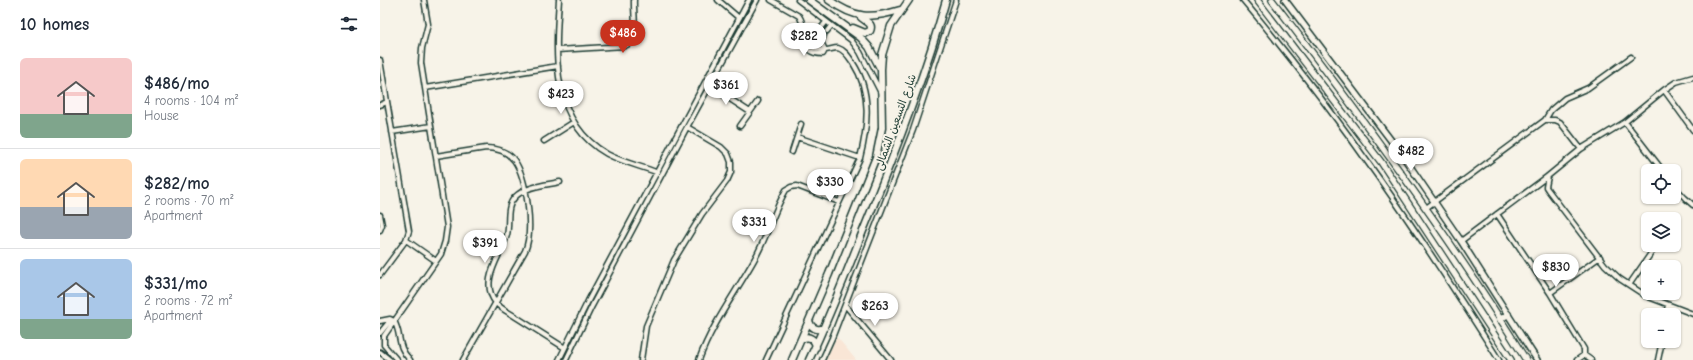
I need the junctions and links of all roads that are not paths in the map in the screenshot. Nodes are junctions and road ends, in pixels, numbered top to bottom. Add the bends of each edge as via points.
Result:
1 (424, 0) edge
2 (559, 0) edge
3 (634, 0) edge
4 (718, 0) edge
5 (749, 0) edge
6 (757, 0) edge
7 (771, 0) edge
8 (798, 0) edge
9 (809, 0) edge
10 (829, 0) edge
11 (909, 0) edge
12 (946, 0) edge
13 (956, 0) edge
14 (1243, 0) edge
15 (1257, 0) edge
16 (1272, 0) edge
17 (1285, 0) edge
18 (900, 10) junction
19 (860, 15) junction
20 (739, 18) junction
21 (826, 22) junction
22 (831, 26) junction
23 (851, 29) junction
24 (804, 33) junction
25 (557, 50) junction
26 (825, 50) junction
27 (1631, 57) dead end
28 (380, 60) edge
29 (558, 66) junction
30 (881, 69) junction
31 (1693, 78) edge
32 (710, 86) junction
33 (425, 88) junction
34 (1664, 90) junction
35 (882, 95) junction
36 (758, 101) dead end
37 (387, 102) junction
38 (380, 105) edge
39 (750, 112) junction
40 (1545, 120) junction
41 (574, 122) junction
42 (1625, 122) junction
43 (801, 124) dead end
44 (431, 126) junction
45 (740, 126) dead end
46 (686, 127) junction
47 (1693, 130) edge
48 (392, 132) junction
49 (797, 137) junction
50 (544, 141) dead end
51 (1581, 149) junction
52 (792, 152) dead end
53 (436, 156) junction
54 (860, 158) junction
55 (1658, 164) edge
56 (656, 172) junction
57 (1548, 176) junction
58 (560, 182) dead end
59 (525, 191) junction
60 (1681, 194) edge
61 (839, 202) junction
62 (1434, 202) junction
63 (1693, 204) edge
64 (1426, 208) junction
65 (1497, 214) junction
66 (380, 215) edge
67 (380, 230) edge
68 (406, 240) junction
69 (1461, 241) junction
70 (1652, 252) edge
71 (1600, 257) junction
72 (436, 261) junction
73 (380, 275) edge
74 (1629, 285) junction
75 (1550, 293) junction
76 (496, 304) junction
77 (845, 305) junction
78 (1668, 305) junction
79 (1667, 308) edge
80 (1508, 314) junction
81 (1693, 314) edge
82 (1500, 320) junction
83 (380, 321) edge
84 (394, 321) junction
85 (810, 321) junction
86 (824, 328) junction
87 (380, 333) edge
88 (802, 339) junction
89 (816, 346) junction
90 (565, 348) junction
91 (1661, 348) edge
92 (380, 352) edge
93 (1584, 354) junction
94 (390, 360) edge
95 (397, 360) edge
96 (410, 360) edge
97 (463, 360) edge
98 (559, 360) edge
99 (566, 360) edge
100 (641, 360) edge
101 (699, 360) edge
102 (766, 360) edge
103 (792, 360) edge
104 (809, 360) edge
105 (822, 360) edge
106 (891, 360) edge
107 (1499, 360) edge
108 (1511, 360) edge
109 (1526, 360) edge
110 (1537, 360) edge
111 (1577, 360) edge
112 (1591, 360) edge
113 (1658, 360) edge

1 - 33 street via 428,24 422,53
2 - 25 street
3 - 25 street via 634,36 628,45
4 - 20 street
5 - 20 street
6 - 32 street
7 - 24 street via 799,16
8 - 21 street
9 - 23 main road
10 - 19 main road
11 - 18 main road, شارع التسعين الشمالى
12 - 86 main road, شارع التسعين الشمالى via 894,157
13 - 77 street via 913,130
14 - 107 street via 1306,78 1367,161
15 - 108 main road via 1381,162
16 - 64 main road
17 - 62 street via 1405,159
18 - 19 main road via 878,16
18 - 30 main road, شارع التسعين الشمالى via 886,39
19 - 23 main road via 871,24 870,31 865,33 856,28
20 - 56 street
21 - 22 street
21 - 24 street via 814,34
22 - 26 street via 821,42
22 - 35 street via 848,37 858,48
23 - 30 main road via 869,46
24 - 26 street via 809,45
25 - 29 street
26 - 54 street via 838,48 844,51 855,66 863,86 867,122
27 - 40 street via 1588,88 1565,98 1551,110
28 - 37 street
29 - 33 street
29 - 41 street via 564,102
30 - 35 main road, شارع التسعين الشمالى
31 - 34 street via 1676,82
32 - 39 street
32 - 46 street
33 - 44 street
34 - 42 street
34 - 47 street
35 - 85 main road, شارع التسعين الشمالى via 882,128 876,157
36 - 39 street
37 - 38 street
37 - 48 street
39 - 45 street
40 - 51 street via 1560,122
40 - 62 street
41 - 50 street
41 - 56 street via 588,140 603,151 620,160
42 - 51 street
42 - 55 street
43 - 49 street
44 - 48 street
44 - 53 street
46 - 99 street
46 - 100 street via 721,147 728,154 731,172 691,230 674,260 646,326
48 - 68 street via 409,228
49 - 52 street
49 - 54 street
51 - 57 street
53 - 59 street via 486,148 502,150 518,166
53 - 72 street via 447,227 443,247
54 - 61 street
56 - 90 street
57 - 65 street
57 - 71 street via 1546,187
58 - 59 street
59 - 76 street via 530,220 529,241
59 - 76 street via 516,196 510,205 507,233 492,267 490,282
60 - 63 street
61 - 101 street via 797,186 786,190 754,259 719,316
61 - 102 street
62 - 64 street
62 - 69 street
64 - 82 main road
65 - 69 street
65 - 75 street
66 - 67 street
68 - 72 street
68 - 73 street
69 - 80 street
70 - 74 street
71 - 74 street via 1612,272
71 - 75 street
72 - 84 street
74 - 78 street via 1646,296
75 - 93 street via 1584,349
76 - 90 street
76 - 97 street
77 - 105 street
77 - 106 street
78 - 79 street
78 - 81 street
80 - 82 main road
80 - 110 street
82 - 109 main road
83 - 84 street
84 - 87 street via 389,322
84 - 95 street via 383,342
84 - 96 street via 400,345
85 - 86 main road via 816,329
85 - 88 main road, شارع التسعين الشمالى
86 - 89 main road, شارع التسعين الشمالى
88 - 89 main road via 811,338
88 - 103 main road, شارع التسعين الشمالى
89 - 104 main road, شارع التسعين الشمالى
90 - 98 street
91 - 113 street
92 - 94 street
93 - 111 street
93 - 112 street

